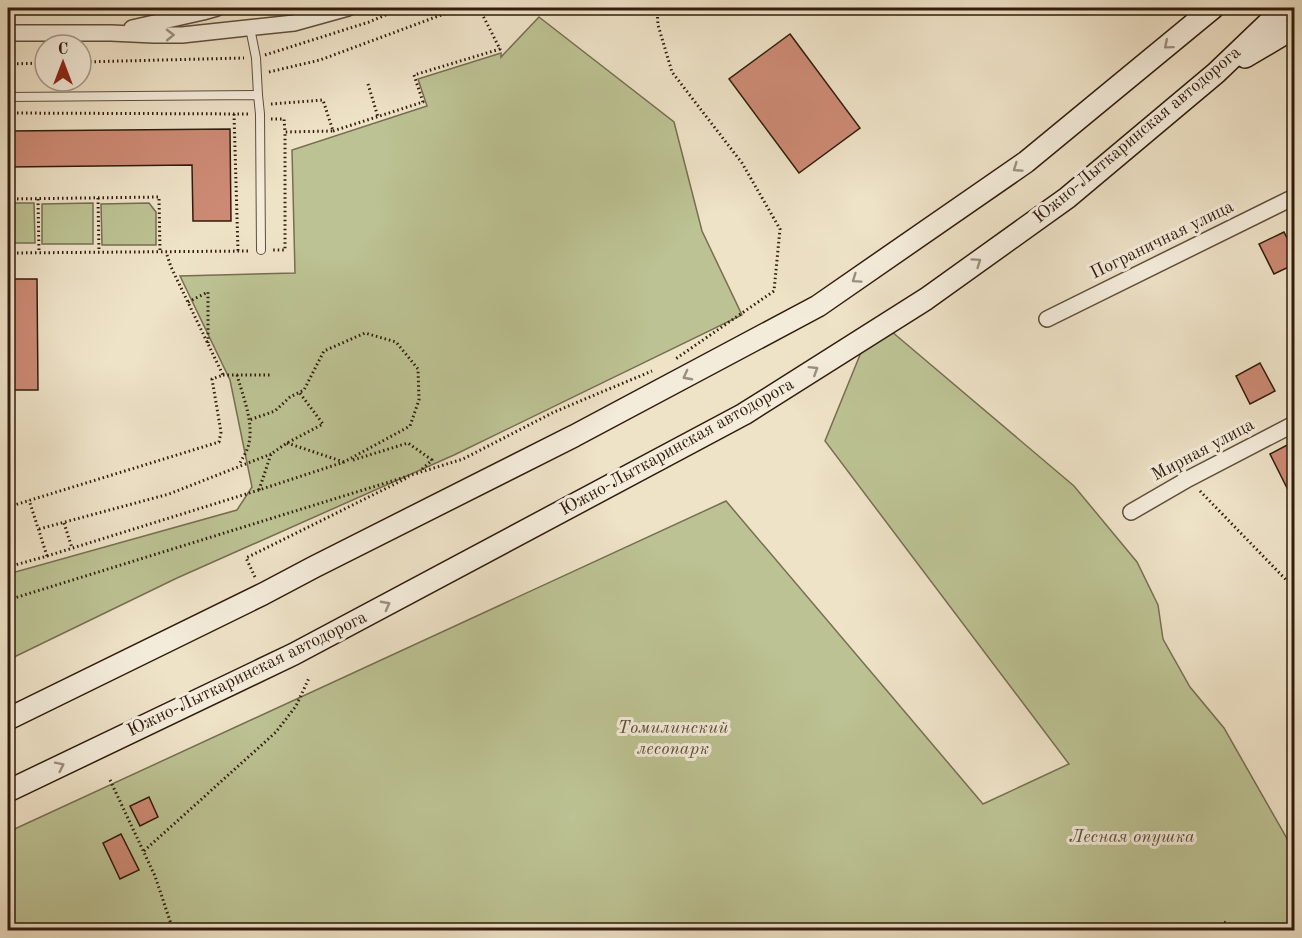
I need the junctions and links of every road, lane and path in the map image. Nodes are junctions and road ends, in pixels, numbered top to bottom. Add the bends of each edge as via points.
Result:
1 (217, 8) edge
2 (348, 8) edge
3 (460, 8) edge
4 (479, 8) edge
5 (657, 8) edge
6 (1213, 8) edge
7 (1284, 8) edge
8 (250, 28) junction
9 (1294, 28) edge
10 (8, 33) edge
11 (111, 33) junction
12 (33, 63) edge
13 (8, 64) edge
14 (1216, 73) junction
15 (258, 75) junction
16 (368, 84) dead end
17 (258, 95) junction
18 (8, 97) edge
19 (8, 113) edge
20 (234, 114) junction
21 (260, 117) junction
22 (378, 117) junction
23 (333, 131) junction
24 (285, 132) junction
25 (1294, 197) edge
26 (98, 198) junction
27 (8, 199) edge
28 (38, 199) junction
29 (261, 250) junction
30 (238, 251) junction
31 (99, 252) junction
32 (160, 252) junction
33 (166, 252) junction
34 (8, 253) edge
35 (39, 253) junction
36 (188, 302) junction
37 (1047, 319) dead end
38 (208, 344) junction
39 (673, 360) dead end
40 (653, 371) dead end
41 (223, 375) junction
42 (237, 375) junction
43 (271, 375) dead end
44 (299, 392) junction
45 (249, 420) junction
46 (1294, 424) edge
47 (286, 443) junction
48 (271, 454) junction
49 (345, 462) junction
50 (238, 466) junction
51 (418, 473) junction
52 (1188, 479) junction
53 (259, 490) junction
54 (29, 500) junction
55 (8, 507) edge
56 (1131, 512) dead end
57 (64, 523) junction
58 (39, 530) junction
59 (72, 548) junction
60 (47, 556) junction
61 (8, 567) edge
62 (257, 582) dead end
63 (1294, 588) edge
64 (8, 600) edge
65 (309, 678) dead end
66 (8, 719) edge
67 (110, 780) dead end
68 (8, 791) edge
69 (144, 851) junction
70 (1224, 922) dead end
71 (173, 930) edge
72 (1242, 930) edge

1 - 11 street
2 - 8 street via 294,23
3 - 15 path via 320,60
4 - 22 path via 500,49 414,75 423,102
5 - 39 path via 672,72 742,163 780,229 774,291
6 -> 66 main road via 1026,162 818,306 574,436
7 - 14 main road, Южно-Лыткаринская автодорога
11 -> 8 street via 182,35
8 - 15 lane
9 - 14 main road
10 - 11 street
12 - 13 path
68 -> 14 main road, Южно-Лыткаринская автодорога via 294,654 744,414 926,299 1067,198
15 - 17 lane
16 - 22 path
17 - 18 lane
17 - 21 lane
19 - 20 path
20 - 21 path
20 - 30 path
21 - 23 path via 272,103 323,100
21 - 24 path via 284,119
21 - 29 lane
22 - 23 path
23 - 24 path
24 - 29 path via 285,250
25 - 37 street, Пограничная улица
26 - 28 path
26 - 31 path
26 - 32 path via 159,197
27 - 28 path
28 - 35 path
29 - 30 path
30 - 33 path
31 - 32 path
31 - 35 path
32 - 33 path
33 - 36 path
34 - 35 path
36 - 38 path
36 - 38 path via 208,292
38 - 41 path
40 - 51 path via 554,412 463,459
41 - 42 path
41 - 54 path via 212,379 221,432 219,442
42 - 43 path
42 - 45 path
44 - 45 path via 275,411
44 - 47 path via 323,424
44 - 49 path via 304,390 324,351 365,333 396,342 418,369 419,400 410,426
45 - 50 path via 247,450
46 - 52 street, Мирная улица
47 - 48 path
47 - 49 path
48 - 50 path
48 - 53 path
49 - 51 path via 408,443 432,460
49 - 53 path
50 - 57 path via 169,494
51 - 62 path via 246,558
51 - 64 path
52 - 56 street, Мирная улица
52 - 63 path
53 - 59 path
54 - 55 path
54 - 58 path
57 - 58 path
57 - 59 path
58 - 60 path
59 - 60 path
60 - 61 path
65 - 69 path via 296,706 276,732
67 - 69 path
69 - 71 path
70 - 72 path

